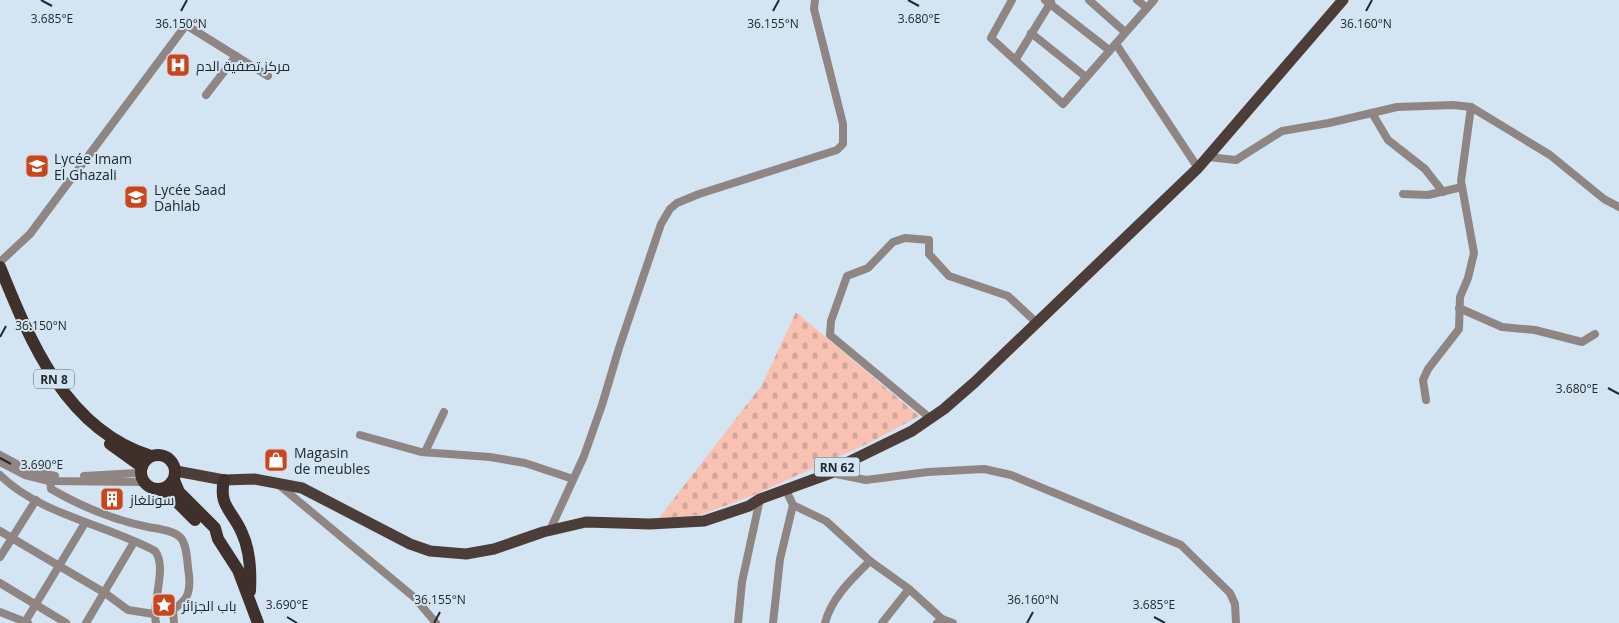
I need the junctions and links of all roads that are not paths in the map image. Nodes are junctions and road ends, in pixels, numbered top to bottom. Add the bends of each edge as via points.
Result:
1 (815, 0) edge
2 (1012, 0) edge
3 (1089, 0) edge
4 (1138, 0) edge
5 (1154, 0) edge
6 (1344, 0) edge
7 (1049, 1) edge
8 (1147, 8) junction
9 (1125, 32) junction
10 (1031, 33) junction
11 (1116, 44) junction
12 (1108, 50) junction
13 (236, 56) junction
14 (1016, 59) junction
15 (268, 76) dead end
16 (1086, 77) junction
17 (206, 95) dead end
18 (1471, 107) junction
19 (1372, 113) junction
20 (1208, 157) junction
21 (1198, 168) junction
22 (1462, 187) junction
23 (1443, 192) junction
24 (1403, 194) dead end
25 (1619, 207) edge
26 (0, 262) edge
27 (0, 266) edge
28 (0, 286) edge
29 (1460, 308) junction
30 (1037, 323) junction
31 (1595, 334) dead end
32 (1426, 400) dead end
33 (444, 412) dead end
34 (930, 418) junction
35 (360, 435) dead end
36 (425, 452) junction
37 (0, 455) edge
38 (151, 456) junction
39 (0, 462) edge
40 (142, 473) junction
41 (830, 473) junction
42 (0, 475) edge
43 (175, 476) junction
44 (50, 478) junction
45 (224, 480) junction
46 (572, 480) junction
47 (275, 482) junction
48 (159, 489) junction
49 (786, 490) junction
50 (760, 499) junction
51 (36, 500) junction
52 (792, 505) junction
53 (85, 523) junction
54 (550, 530) junction
55 (0, 532) edge
56 (11, 538) junction
57 (218, 539) junction
58 (134, 542) junction
59 (0, 558) edge
60 (870, 560) junction
61 (58, 567) junction
62 (0, 583) edge
63 (909, 589) junction
64 (104, 593) junction
65 (250, 598) junction
66 (35, 604) junction
67 (0, 612) edge
68 (154, 614) junction
69 (940, 621) edge
70 (26, 622) edge
71 (66, 623) edge
72 (86, 623) edge
73 (156, 623) edge
74 (174, 623) edge
75 (258, 623) edge
76 (436, 623) edge
77 (738, 623) edge
78 (773, 623) edge
79 (825, 623) edge
80 (882, 623) edge
81 (952, 623) edge
82 (1236, 623) edge

1 - 46 street via 814,9 843,124 843,144 837,150 814,158 699,194 670,209 661,224 602,405
2 - 14 street via 991,38
3 - 9 street
4 - 8 street
5 - 8 street
6 - 20 main road, RN 62
7 - 10 street
7 - 12 street
8 - 9 street
9 - 11 street
10 - 14 street
10 - 16 street
11 - 12 street
11 - 21 street
12 - 16 street
13 - 15 street
13 - 17 street
13 - 26 street via 186,25 30,234
14 - 16 street via 1062,104
18 - 19 street via 1397,107
18 - 22 street
18 - 25 street via 1550,156
19 - 20 street via 1282,132 1236,160
19 - 23 street via 1388,140 1425,170
20 - 21 main road, RN 62
21 - 30 main road, RN 62
22 - 23 street
22 - 29 street via 1474,253 1460,297
23 - 24 street
27 - 38 highway, RN 8 via 35,348 62,389 96,425 121,443
28 - 40 highway, RN 8 via 32,356 60,398
29 - 31 street via 1502,327 1535,330 1568,340 1582,342
29 - 32 street via 1459,329 1423,380
30 - 34 main road, RN 62 via 975,382
30 - 34 street via 1008,296 950,276 929,254 929,240 905,238 893,242 868,268 847,276 831,321 830,335
33 - 36 street
34 - 41 main road, RN 62
35 - 36 street
36 - 46 street via 525,463
37 - 44 street
38 - 40 highway
38 - 43 highway via 165,456 173,462
39 - 44 street via 34,478
40 - 44 street
40 - 44 street
40 - 48 highway via 148,486
41 - 49 main road, RN 62
41 - 82 street via 866,480 984,469 1011,475 1181,545 1230,593 1235,604
42 - 51 street
43 - 45 main road, RN 62
43 - 48 highway via 168,486
43 - 57 highway via 179,492 214,528
44 - 74 street via 51,490 78,505 180,538 185,545 190,588 184,602 171,611
45 - 47 main road, RN 62 via 254,478
45 - 65 highway via 223,502 243,534 248,554
46 - 54 street
47 - 54 main road, RN 62 via 302,488 430,551 466,554 494,549
47 - 76 street via 415,598
48 - 57 highway
49 - 50 main road, RN 62
49 - 52 street
50 - 54 main road, RN 62 via 704,521 650,524 586,522
50 - 77 street via 742,582
51 - 53 street
51 - 56 street
52 - 60 street via 826,521
52 - 78 street via 780,559
53 - 58 street
53 - 61 street
55 - 56 street
56 - 59 street
56 - 61 street
57 - 65 highway via 238,570
58 - 64 street
58 - 68 street via 156,553 159,586
60 - 63 street
60 - 79 street via 837,594
61 - 64 street
61 - 66 street
62 - 66 street
63 - 69 street
63 - 80 street
64 - 68 street via 128,610
64 - 72 street
65 - 75 highway
66 - 70 street
66 - 71 street
67 - 70 street
68 - 73 street
69 - 81 street

